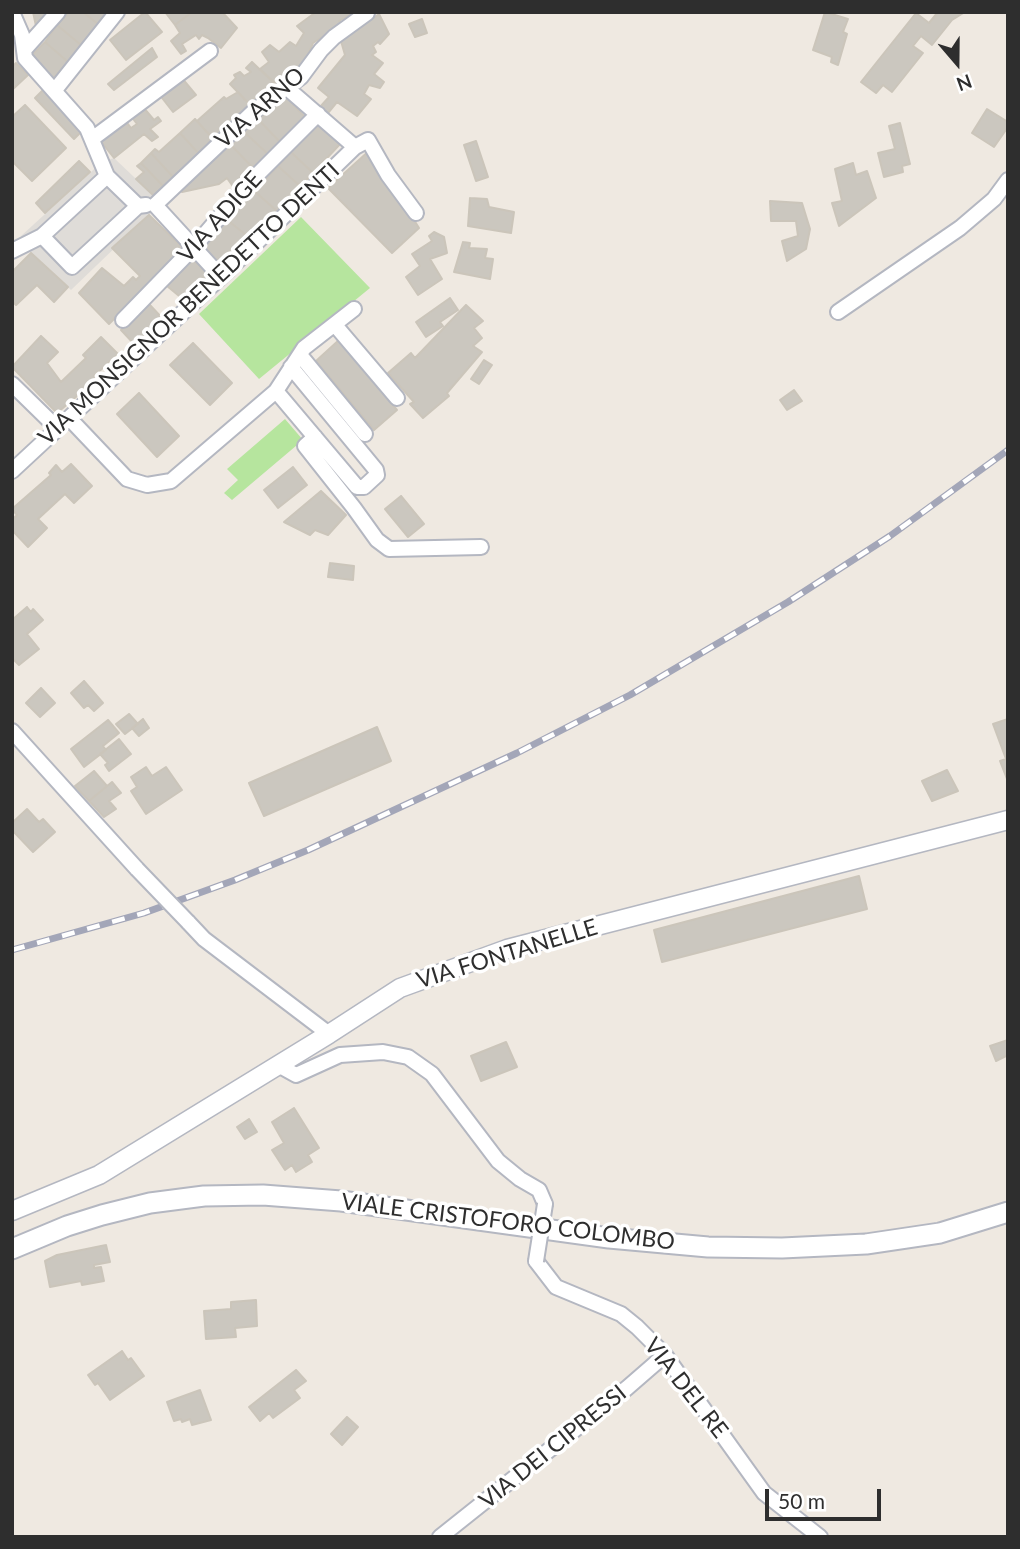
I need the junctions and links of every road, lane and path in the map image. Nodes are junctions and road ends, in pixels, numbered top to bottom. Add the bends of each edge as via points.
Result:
1 (12, 12) edge
2 (58, 12) edge
3 (117, 12) edge
4 (367, 13) edge
5 (24, 50) junction
6 (210, 51) dead end
7 (287, 88) junction
8 (55, 90) junction
9 (318, 114) junction
10 (92, 139) junction
11 (361, 143) junction
12 (107, 176) junction
13 (1008, 180) edge
14 (155, 205) junction
15 (138, 206) junction
16 (416, 213) dead end
17 (42, 236) junction
18 (193, 248) junction
19 (12, 251) edge
20 (221, 277) junction
21 (354, 309) dead end
22 (838, 312) dead end
23 (123, 320) dead end
24 (335, 325) junction
25 (296, 361) junction
26 (12, 384) edge
27 (276, 391) junction
28 (397, 398) dead end
29 (69, 418) junction
30 (57, 428) junction
31 (365, 434) dead end
32 (315, 437) junction
33 (12, 471) edge
34 (481, 547) dead end
35 (12, 731) edge
36 (1008, 820) edge
37 (329, 1034) junction
38 (278, 1065) junction
39 (12, 1211) edge
40 (1008, 1212) edge
41 (12, 1249) edge
42 (665, 1355) junction
43 (440, 1537) edge
44 (820, 1537) edge

1 - 5 street
2 - 5 street
3 - 8 street
4 - 7 street, VIA ARNO via 334,37
5 - 8 street via 35,72
6 - 10 street
7 - 9 street
7 - 14 street, VIA ARNO via 254,111
8 - 10 street
9 - 11 street
9 - 18 street, VIA ADIGE via 246,186
10 - 12 street
11 - 16 street
11 - 20 street, VIA MONSIGNOR BENEDETTO DENTI
12 - 15 street
12 - 17 street
13 - 22 street via 994,199 960,228
14 - 15 street
14 - 18 street
15 - 17 street via 72,267
17 - 19 street
18 - 20 street
18 - 23 street, VIA ADIGE
20 - 29 street, VIA MONSIGNOR BENEDETTO DENTI
21 - 24 street
24 - 25 street via 304,348
24 - 28 street
25 - 27 street
25 - 31 street
25 - 32 street via 377,475 357,487
26 - 30 street
27 - 29 street via 171,481 160,485 127,479
27 - 32 street
29 - 30 street, VIA MONSIGNOR BENEDETTO DENTI
30 - 33 street, VIA MONSIGNOR BENEDETTO DENTI
32 - 34 street via 305,446 388,549
35 - 37 street, bridge via 204,939
36 - 37 street, VIA FONTANELLE via 507,949 400,988
37 - 38 street, VIA FONTANELLE
38 - 39 street, VIA FONTANELLE via 99,1175
38 - 42 street, VIA DEL RE, bridge via 296,1075 340,1055 383,1052 408,1057 432,1074 498,1161 539,1190 545,1204 536,1261 555,1287 621,1314
40 - 41 main road, VIALE CRISTOFORO COLOMBO via 940,1233 866,1244 708,1247 341,1201 204,1196 102,1215
42 - 43 street, VIA DEI CIPRESSI
42 - 44 street, VIA DEL RE via 764,1493

